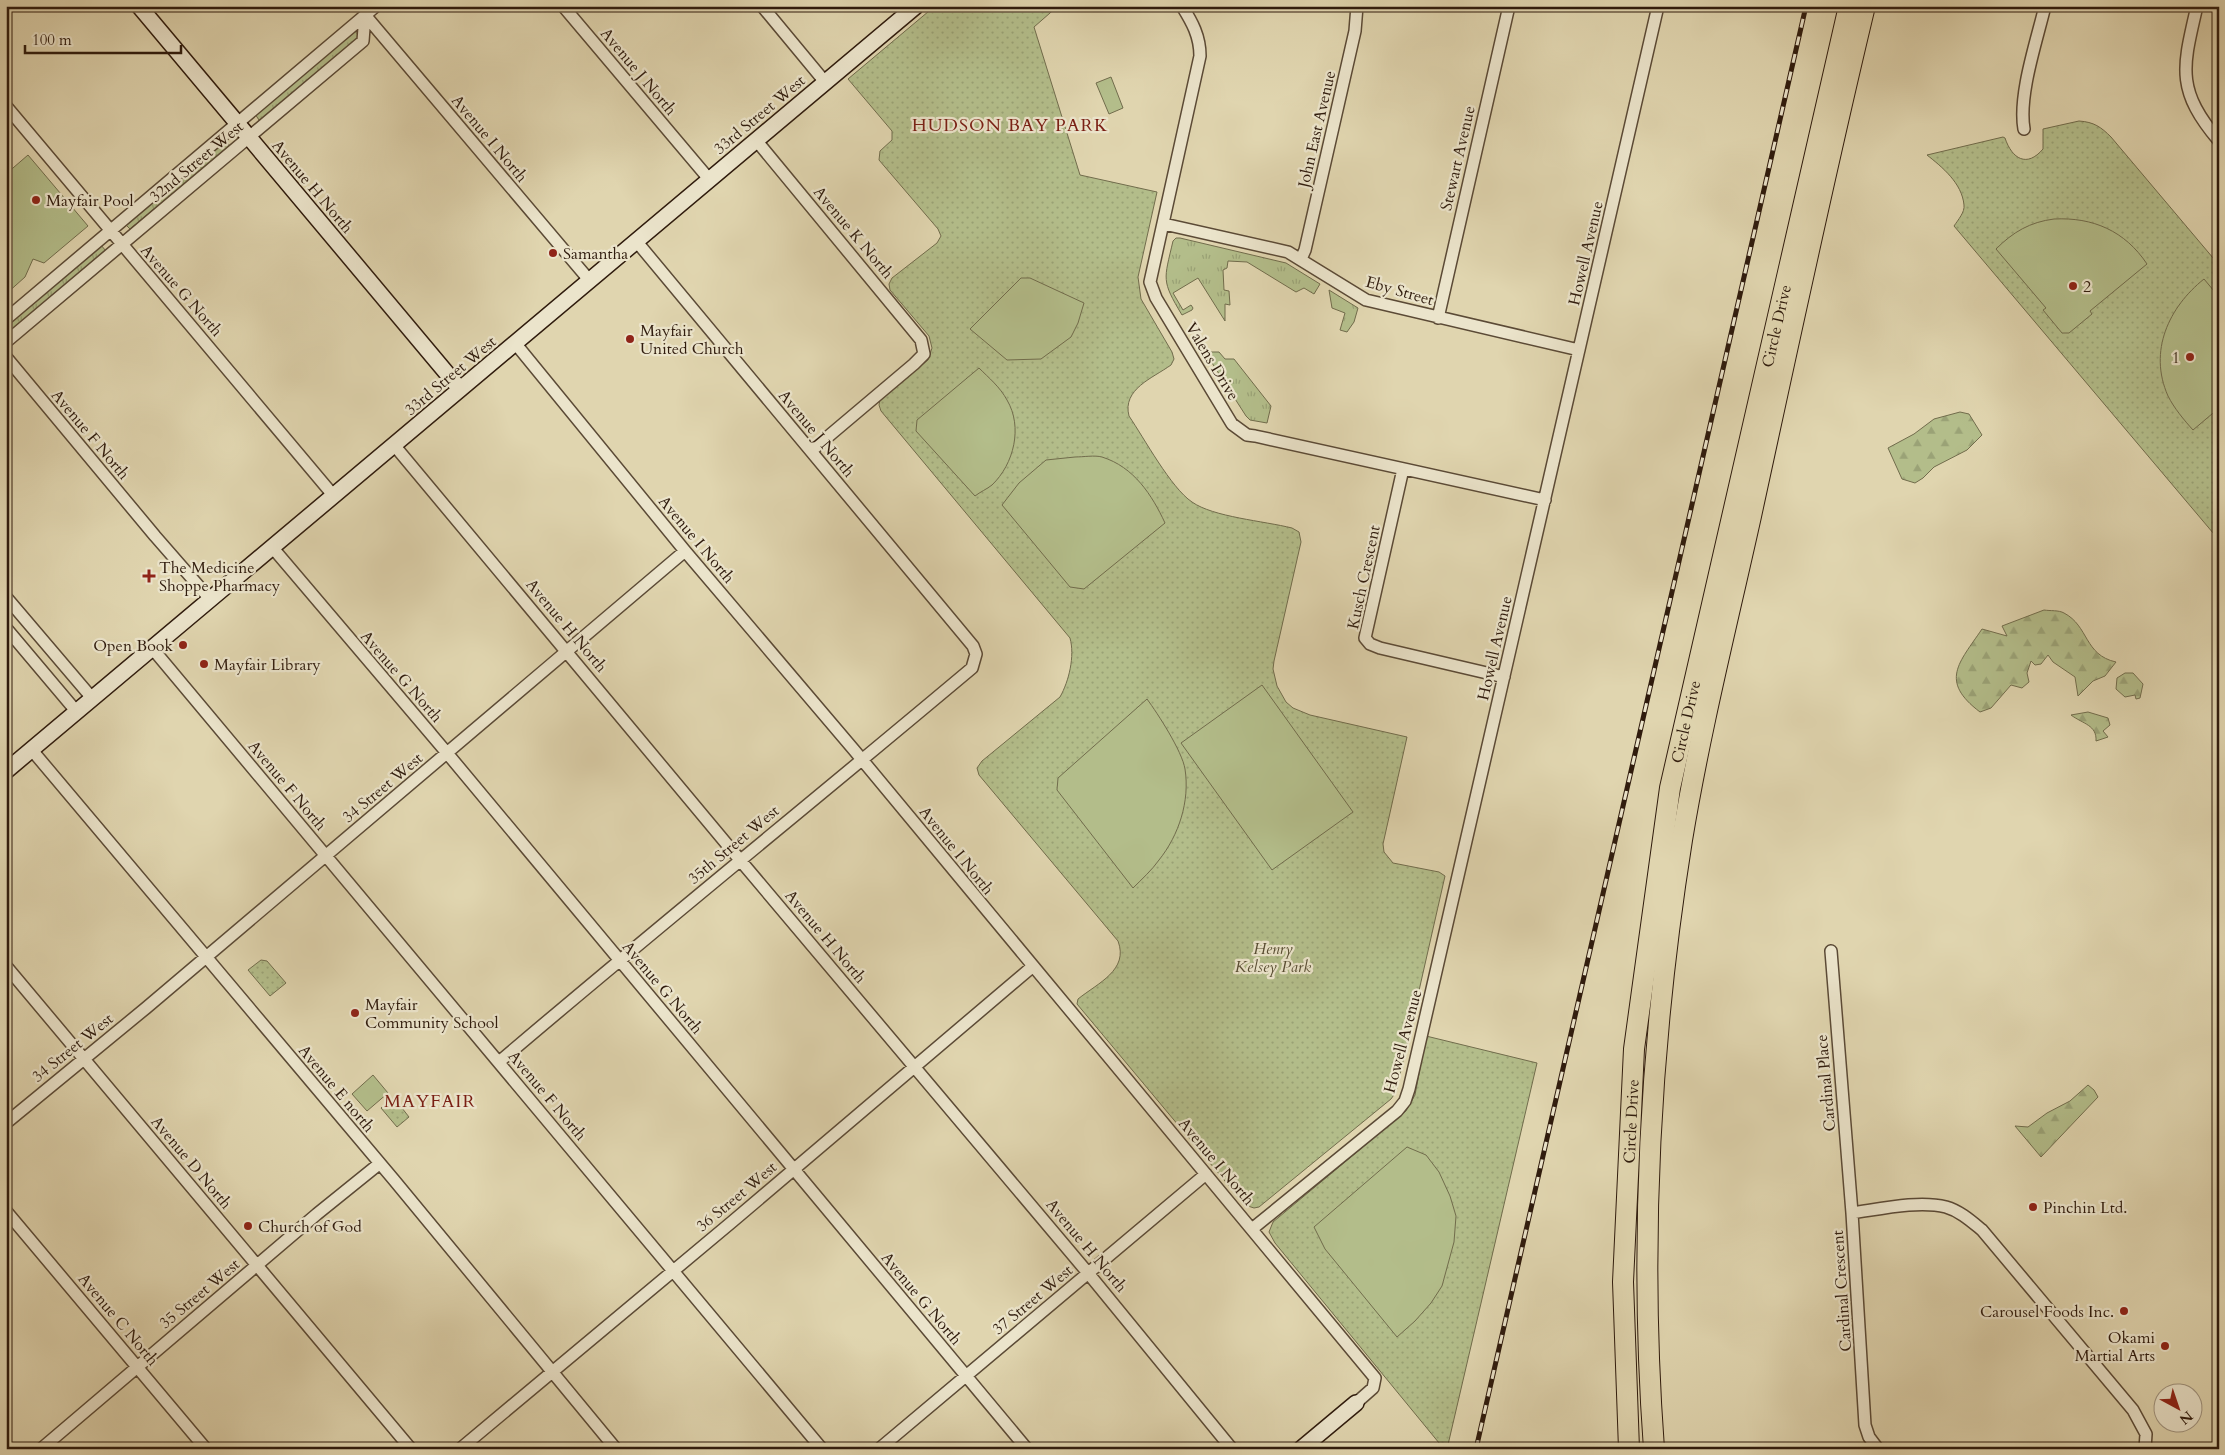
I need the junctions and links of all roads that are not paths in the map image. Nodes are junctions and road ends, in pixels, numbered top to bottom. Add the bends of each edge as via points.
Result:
1 (139, 6) edge
2 (376, 6) edge
3 (563, 6) edge
4 (762, 6) edge
5 (916, 6) edge
6 (1182, 6) edge
7 (1357, 6) edge
8 (1509, 6) edge
9 (1658, 6) edge
10 (1849, 6) edge
11 (1865, 6) edge
12 (2045, 6) edge
13 (2196, 6) edge
14 (365, 15) junction
15 (825, 82) junction
16 (6, 106) edge
17 (237, 123) junction
18 (2024, 129) dead end
19 (250, 137) junction
20 (756, 140) junction
21 (2219, 141) edge
22 (710, 180) junction
23 (1164, 224) junction
24 (109, 230) junction
25 (637, 242) junction
26 (121, 245) junction
27 (1302, 259) junction
28 (590, 281) junction
29 (6, 318) edge
30 (1438, 318) junction
31 (6, 342) edge
32 (515, 343) junction
33 (1579, 350) junction
34 (6, 357) edge
35 (460, 389) junction
36 (394, 445) junction
37 (811, 451) junction
38 (1403, 469) junction
39 (333, 495) junction
40 (1545, 500) junction
41 (272, 547) junction
42 (685, 551) junction
43 (6, 597) edge
44 (210, 599) junction
45 (6, 628) edge
46 (973, 646) joint
47 (152, 648) junction
48 (567, 652) junction
49 (1504, 677) junction
50 (92, 698) junction
51 (76, 711) junction
52 (31, 749) junction
53 (447, 753) junction
54 (862, 760) junction
55 (6, 771) edge
56 (326, 856) junction
57 (740, 860) junction
58 (1831, 951) dead end
59 (206, 957) junction
60 (620, 961) junction
61 (6, 966) edge
62 (1032, 967) junction
63 (84, 1059) junction
64 (499, 1062) junction
65 (914, 1066) junction
66 (6, 1123) edge
67 (379, 1164) junction
68 (794, 1169) junction
69 (1206, 1174) junction
70 (6, 1211) edge
71 (1852, 1213) junction
72 (1252, 1229) junction
73 (258, 1265) junction
74 (674, 1271) junction
75 (1088, 1273) junction
76 (137, 1367) junction
77 (552, 1372) junction
78 (966, 1376) junction
79 (1356, 1402) joint
80 (41, 1449) edge
81 (206, 1449) edge
82 (411, 1449) edge
83 (460, 1449) edge
84 (616, 1449) edge
85 (822, 1449) edge
86 (879, 1449) edge
87 (1027, 1449) edge
88 (1232, 1449) edge
89 (1301, 1449) edge
90 (1629, 1449) edge
91 (1654, 1449) edge
92 (1878, 1449) edge
93 (2145, 1449) edge

1 - 17 main road, Avenue H North
2 - 14 street, 32nd Street West
3 - 22 street, Avenue J North
4 - 15 street
5 - 15 main road, 33rd Street West
6 - 23 street, Valens Drive via 1196,30 1200,56
7 - 27 street, John East Avenue via 1357,22
8 - 30 street, Stewart Avenue
9 - 33 street, Howell Avenue
10 - 90 highway, Circle Drive via 1670,788 1634,1049 1623,1282
11 - 91 highway, Circle Drive via 1700,744 1667,945 1650,1158 1648,1344
12 - 18 street via 2028,79 2023,109
13 - 21 street via 2185,58 2185,75 2197,112
14 - 17 street, 32nd Street West
14 - 19 street, 32nd Street West via 362,41
14 - 28 street, Avenue I North
15 - 20 main road, 33rd Street West
16 - 24 street, Avenue G North
17 - 19 main road, Avenue H North
17 - 24 street, 32nd Street West
19 - 26 street, 32nd Street West
19 - 35 main road, Avenue H North
20 - 22 main road, 33rd Street West
20 - 37 street, Avenue K North via 924,347 924,354 914,364
22 - 25 main road, 33rd Street West
23 - 27 street, Eby Street via 1288,252
23 - 38 street, Valens Drive via 1150,282 1152,291 1232,424 1247,434
24 - 26 street, Avenue G North
24 - 29 street, 32nd Street West
25 - 28 main road, 33rd Street West
25 - 37 street, Avenue J North
26 - 31 street, 32nd Street West
26 - 39 street, Avenue G North
27 - 30 street, Eby Street via 1366,300
28 - 32 main road, 33rd Street West
30 - 33 street, Eby Street
32 - 35 main road, 33rd Street West
32 - 42 street, Avenue I North
33 - 40 street, Howell Avenue
34 - 44 street, Avenue F North
35 - 36 main road, 33rd Street West
36 - 39 main road, 33rd Street West
36 - 48 street, Avenue H North
37 - 46 street, Avenue J North
38 - 40 street, Valens Drive
38 - 49 street, Kusch Crescent via 1365,638 1380,648
39 - 41 main road, 33rd Street West
40 - 49 street, Howell Avenue
41 - 44 main road, 33rd Street West
41 - 53 street, Avenue G North
42 - 48 street, 34 Street West
42 - 54 street, Avenue I North
43 - 50 street
44 - 47 main road, 33rd Street West
45 - 51 street
46 - 54 street, 35th Street West via 976,654 972,668
47 - 50 main road, 33rd Street West
47 - 56 street, Avenue F North
48 - 53 street, 34 Street West
48 - 57 street, Avenue H North
49 - 72 street, Howell Avenue via 1405,1101 1397,1112
50 - 51 main road, 33rd Street West
51 - 52 main road, 33rd Street West
52 - 55 main road, 33rd Street West
52 - 59 street, Avenue E north
53 - 56 street, 34 Street West
53 - 60 street, Avenue G North
54 - 57 street, 35th Street West
54 - 62 street, Avenue I North
56 - 59 street, 34 Street West
56 - 64 street, Avenue F North
57 - 60 street, 35th Street West
57 - 65 street, Avenue H North
58 - 71 street, Cardinal Place
59 - 63 street, 34 Street West
59 - 67 street, Avenue E north
60 - 64 street, 35th Street West
60 - 68 street, Avenue G North
61 - 63 street, Avenue D North
62 - 65 street, 36 Street West
62 - 69 street, Avenue I North
63 - 66 street, 34 Street West
63 - 73 street, Avenue D North
64 - 74 street, Avenue F North
65 - 68 street, 36 Street West
65 - 75 street, Avenue H North
67 - 73 street, 35 Street West
67 - 77 street, Avenue E north
68 - 74 street, 36 Street West
68 - 78 street, Avenue G North
69 - 72 street, Avenue I North
69 - 75 street, 37 Street West
70 - 76 street, Avenue C North
71 - 92 street, Cardinal Crescent via 1865,1425
71 - 93 street, Cardinal Crescent via 1924,1205 1945,1207 1964,1215 1982,1230 2133,1410 2146,1434
72 - 79 street, Avenue I North via 1375,1378 1373,1388
73 - 76 street, 35 Street West
73 - 82 street, Avenue D North
74 - 77 street, 36 Street West
74 - 85 street, Avenue F North
75 - 78 street, 37 Street West
75 - 88 street, Avenue H North
76 - 80 street, 35 Street West
76 - 81 street, Avenue C North
77 - 83 street, 36 Street West
77 - 84 street, Avenue E north
78 - 86 street, 37 Street West
78 - 87 street, Avenue G North
79 - 89 main road

